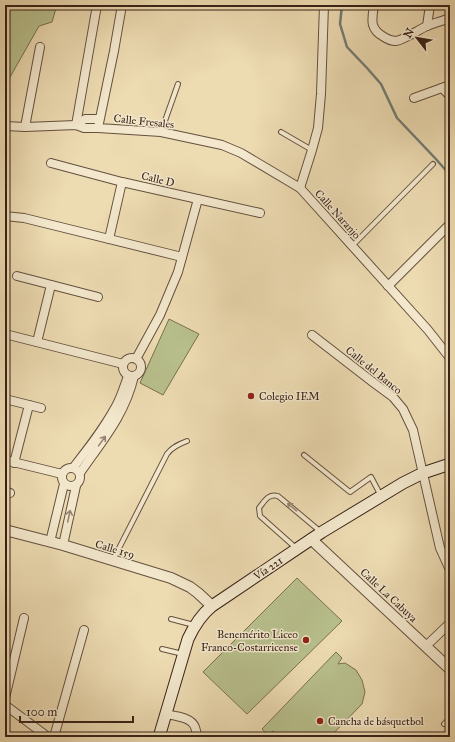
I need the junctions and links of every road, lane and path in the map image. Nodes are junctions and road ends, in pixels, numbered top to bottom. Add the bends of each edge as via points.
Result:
1 (97, 5) edge
2 (122, 5) edge
3 (324, 5) edge
4 (374, 5) edge
5 (430, 5) edge
6 (450, 18) edge
7 (427, 26) junction
8 (40, 47) dead end
9 (178, 84) dead end
10 (446, 87) edge
11 (450, 96) edge
12 (414, 98) dead end
13 (100, 119) junction
14 (76, 125) junction
15 (5, 126) edge
16 (25, 127) junction
17 (98, 128) junction
18 (162, 132) junction
19 (280, 132) dead end
20 (312, 150) junction
21 (51, 163) dead end
22 (433, 164) dead end
23 (122, 182) junction
24 (300, 188) junction
25 (198, 199) junction
26 (260, 213) dead end
27 (5, 216) edge
28 (450, 224) edge
29 (109, 239) junction
30 (352, 246) junction
31 (182, 257) junction
32 (17, 276) dead end
33 (51, 286) junction
34 (388, 286) junction
35 (98, 297) dead end
36 (5, 334) edge
37 (312, 334) dead end
38 (37, 342) junction
39 (450, 358) edge
40 (136, 359) junction
41 (123, 364) junction
42 (131, 376) junction
43 (5, 399) edge
44 (28, 405) junction
45 (41, 408) dead end
46 (187, 441) dead end
47 (304, 455) dead end
48 (5, 460) edge
49 (14, 462) junction
50 (450, 464) edge
51 (76, 470) junction
52 (374, 472) dead end
53 (423, 473) junction
54 (62, 474) junction
55 (371, 477) junction
56 (64, 484) junction
57 (76, 486) junction
58 (381, 496) junction
59 (5, 530) edge
60 (322, 532) junction
61 (311, 539) junction
62 (50, 542) junction
63 (63, 545) junction
64 (297, 549) junction
65 (113, 561) junction
66 (450, 570) edge
67 (212, 606) junction
68 (24, 618) dead end
69 (171, 619) dead end
70 (450, 623) edge
71 (195, 625) junction
72 (84, 630) dead end
73 (424, 648) junction
74 (162, 649) dead end
75 (183, 654) junction
76 (450, 670) edge
77 (5, 698) edge
78 (5, 705) edge
79 (165, 714) junction
80 (450, 718) edge
81 (444, 724) dead end
82 (48, 737) edge
83 (54, 737) edge
84 (159, 737) edge
85 (197, 737) edge

1 - 14 street
2 - 13 street, Calle Fresales
3 - 20 street, Calle Naranjo via 321,94 318,128
4 - 7 street via 373,27 388,40 396,41
5 - 7 street
6 - 7 street
8 - 16 street
9 - 18 lane
10 - 11 street
10 - 12 street
13 - 14 street via 85,118
13 - 17 street, Calle Fresales
14 - 16 street
14 - 17 street
15 - 16 street
17 - 18 street, Calle Fresales
18 - 24 street, Calle Fresales via 228,147
19 - 20 lane
20 - 24 street, Calle Naranjo
21 - 23 street, Calle D
22 - 30 lane
23 - 25 street, Calle D
23 - 29 street
24 - 30 street, Calle Naranjo
25 - 26 street, Calle D
25 - 31 street
27 - 29 street via 24,218
28 - 34 street
29 - 31 street
30 - 34 street, Calle Naranjo
31 - 40 street via 160,315
32 - 33 street
33 - 35 street
33 - 38 street
34 - 39 street, Calle Naranjo
36 - 38 street
37 - 53 street, Calle del Banco via 403,409 413,430
38 - 41 street
40 - 41 street via 129,358
40 - 42 street via 141,370
41 - 42 street via 122,369
42 - 51 street via 131,388 115,424
43 - 44 street
44 - 45 street
44 - 49 street
46 - 65 lane via 171,449 167,454
47 - 55 lane via 350,492
48 - 49 street
49 - 54 street
50 - 53 main road, Vía 221
51 - 54 street via 69,468
51 - 57 street via 81,476
52 - 55 lane
53 - 58 main road, Vía 221
53 - 66 street, Calle del Banco via 440,548
54 - 56 street
55 - 58 lane
56 - 57 street
56 - 62 street
63 -> 57 street
58 - 60 main road, Vía 221
59 - 62 street, Calle 159
60 - 61 main road, Vía 221
60 -> 64 lane via 278,496 268,497 259,508 260,516
61 - 64 main road, Vía 221
61 - 73 street, Calle La Cabuya
62 - 63 street, Calle 159
63 - 65 street, Calle 159
64 - 67 main road, Vía 221
65 - 67 street, Calle 159 via 171,578 198,593
67 - 71 main road, Vía 221 via 203,613
68 - 77 street
69 - 71 lane
70 - 73 street
71 - 75 main road, Vía 221
72 - 83 street
73 - 76 street, Calle La Cabuya
74 - 75 lane
75 - 79 main road, Vía 221
78 - 82 street
79 - 84 main road, Vía 221
79 - 85 street via 185,718 191,722
80 - 81 lane

